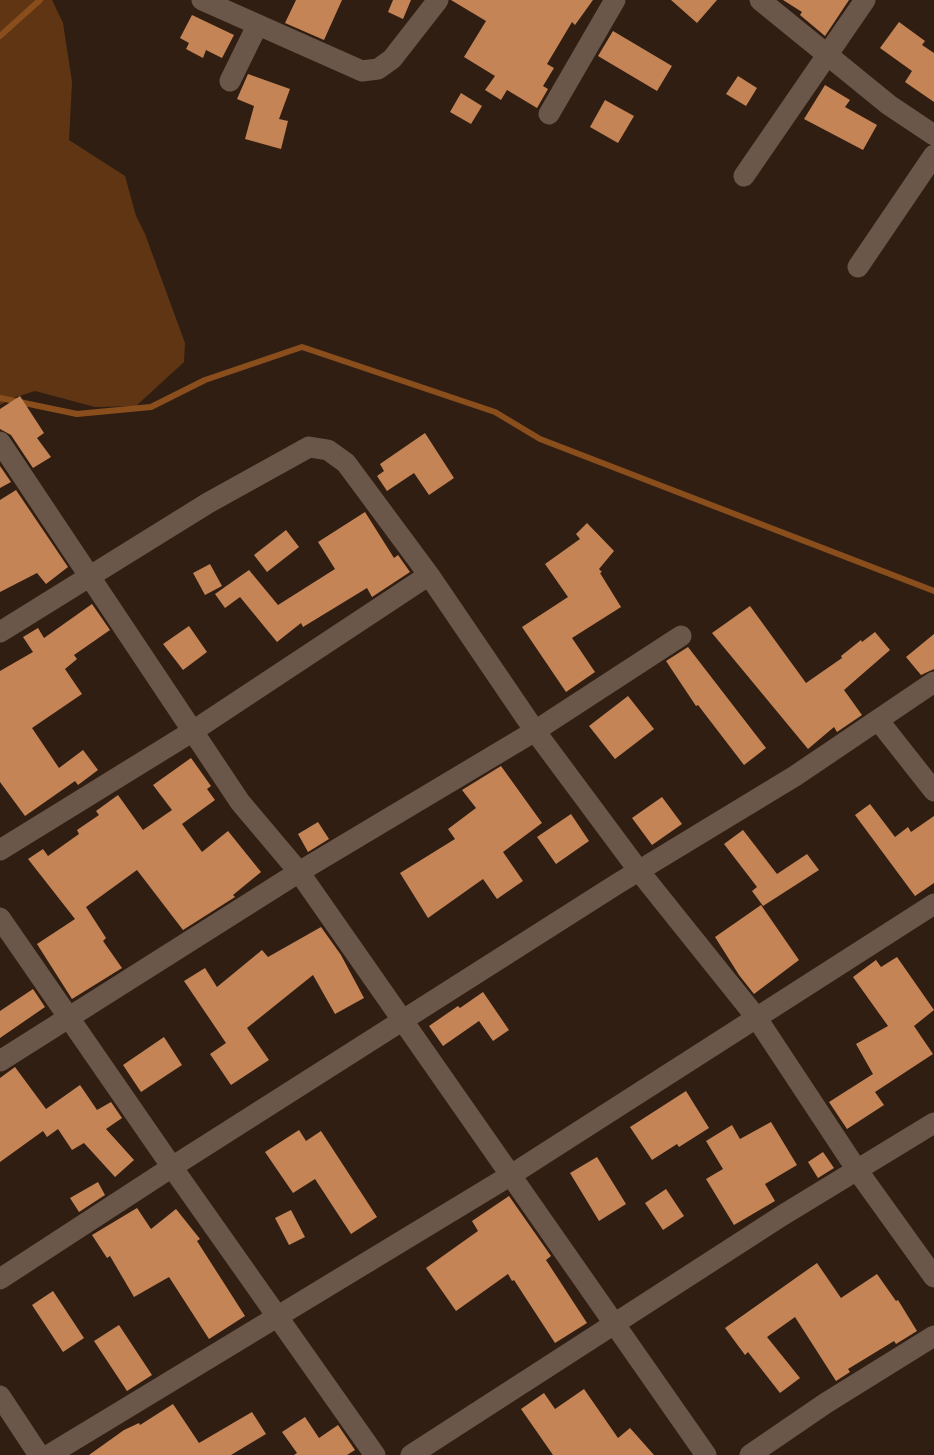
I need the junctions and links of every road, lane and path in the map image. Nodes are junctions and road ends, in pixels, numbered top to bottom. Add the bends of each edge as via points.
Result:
1 (202, 0) edge
2 (615, 0) edge
3 (760, 0) edge
4 (865, 0) edge
5 (427, 3) edge
6 (257, 26) junction
7 (828, 55) junction
8 (230, 81) dead end
9 (549, 114) dead end
10 (934, 135) edge
11 (934, 155) edge
12 (744, 176) dead end
13 (858, 267) dead end
14 (0, 442) edge
15 (429, 575) junction
16 (91, 577) junction
17 (0, 632) edge
18 (681, 636) dead end
19 (934, 682) edge
20 (878, 720) junction
21 (193, 731) junction
22 (535, 731) junction
23 (934, 792) edge
24 (0, 850) edge
25 (639, 871) junction
26 (299, 873) junction
27 (934, 904) edge
28 (0, 918) edge
29 (69, 1017) junction
30 (756, 1017) junction
31 (403, 1020) junction
32 (0, 1060) edge
33 (934, 1123) edge
34 (172, 1167) junction
35 (857, 1170) junction
36 (511, 1175) junction
37 (934, 1277) edge
38 (0, 1279) edge
39 (278, 1316) junction
40 (615, 1324) junction
41 (934, 1336) edge
42 (0, 1396) edge
43 (39, 1455) edge
44 (49, 1455) edge
45 (375, 1455) edge
46 (411, 1455) edge
47 (706, 1455) edge
48 (750, 1455) edge

1 - 6 street
2 - 9 street
3 - 7 street
4 - 7 street
5 - 6 street via 392,59 378,69 362,71
6 - 8 street
7 - 10 street
7 - 12 street
11 - 13 street
14 - 16 street
15 - 16 street via 346,463 328,450 309,447 208,503
15 - 21 street
15 - 22 street
16 - 17 street
16 - 21 street
18 - 22 street
19 - 20 street
20 - 23 street
20 - 25 street
21 - 24 street
21 - 26 street via 240,802
22 - 25 street
22 - 26 street
25 - 30 street
25 - 31 street
26 - 29 street
26 - 31 street
27 - 30 street
28 - 29 street
29 - 32 street
29 - 34 street
30 - 35 street
30 - 36 street
31 - 34 street
31 - 36 street
33 - 35 street
34 - 38 street
34 - 39 street
35 - 37 street
35 - 40 street
36 - 39 street
36 - 40 street
39 - 44 street
39 - 45 street
40 - 46 street
40 - 47 street
41 - 48 street
42 - 43 street

